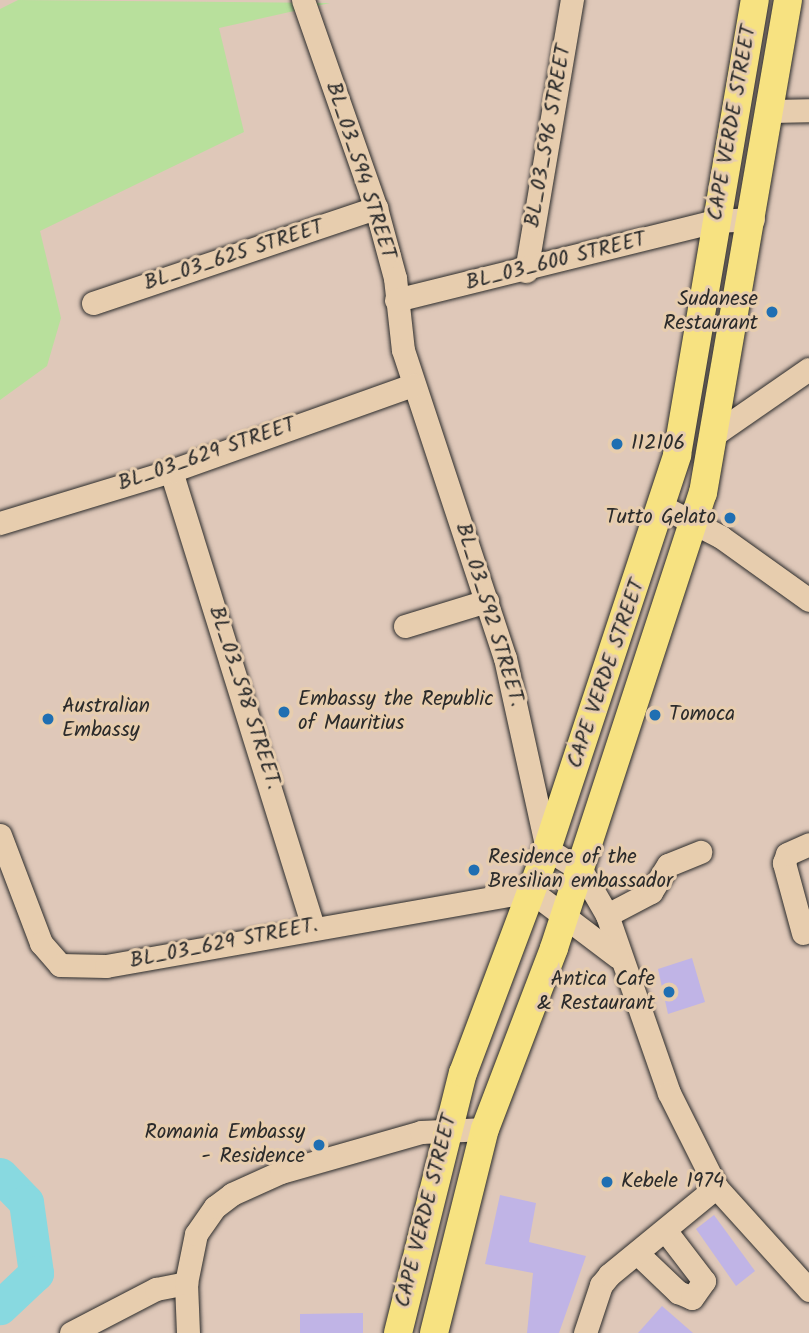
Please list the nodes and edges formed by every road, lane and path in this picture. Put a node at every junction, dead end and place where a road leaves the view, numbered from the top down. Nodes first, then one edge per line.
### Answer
1 (572, 0) edge
2 (755, 0) edge
3 (788, 0) edge
4 (303, 1) edge
5 (809, 110) edge
6 (770, 111) junction
7 (376, 208) junction
8 (752, 219) junction
9 (716, 220) junction
10 (526, 271) junction
11 (396, 300) junction
12 (93, 303) dead end
13 (809, 369) edge
14 (413, 385) junction
15 (715, 434) junction
16 (171, 471) junction
17 (663, 506) junction
18 (0, 523) edge
19 (695, 523) junction
20 (805, 590) edge
21 (487, 601) junction
22 (405, 626) dead end
23 (0, 835) edge
24 (809, 844) edge
25 (547, 849) junction
26 (701, 852) dead end
27 (581, 870) junction
28 (531, 891) junction
29 (566, 914) junction
30 (607, 915) junction
31 (313, 926) junction
32 (803, 933) dead end
33 (618, 957) junction
34 (446, 1128) junction
35 (485, 1129) junction
36 (716, 1187) junction
37 (665, 1230) junction
38 (637, 1253) junction
39 (186, 1283) junction
40 (809, 1290) edge
41 (71, 1333) edge
42 (188, 1333) edge
43 (398, 1333) edge
44 (435, 1333) edge
45 (585, 1333) edge

1 - 10 street, BL_03_596 STREET
2 - 9 main road, CAPE VERDE STREET
3 - 6 main road, CAPE VERDE STREET
4 - 7 street, BL_03_594 STREET
5 - 6 street
6 - 8 main road, CAPE VERDE STREET
7 - 11 street, BL_03_594 STREET
7 - 12 street, BL_03_625 STREET
8 - 9 street, BL_03_600 STREET
8 - 15 main road, CAPE VERDE STREET
9 - 10 street, BL_03_600 STREET
9 - 17 main road, CAPE VERDE STREET
10 - 11 street, BL_03_600 STREET
11 - 14 street, BL_03_594 STREET
13 - 15 street
14 - 16 street, BL_03_629 STREET
14 - 21 street, BL_03_592 STREET.
15 - 19 main road, CAPE VERDE STREET
16 - 18 street, BL_03_629 STREET
16 - 31 street, BL_03_598 STREET.
17 - 19 street
17 - 25 main road, CAPE VERDE STREET
19 - 20 street
19 - 27 main road, CAPE VERDE STREET
21 - 22 street
21 - 25 street, BL_03_592 STREET.
23 - 31 street, BL_03_629 STREET.
24 - 32 street
25 - 27 street
25 - 28 main road, CAPE VERDE STREET
26 - 30 street
27 - 29 main road, CAPE VERDE STREET
27 - 30 street
28 - 29 street
28 - 31 street, BL_03_629 STREET.
28 - 34 main road, CAPE VERDE STREET
29 - 33 street
29 - 35 main road, CAPE VERDE STREET
30 - 33 street
33 - 36 street
34 - 35 street
34 - 39 street
34 - 43 main road, CAPE VERDE STREET
35 - 44 main road, CAPE VERDE STREET
36 - 37 street
36 - 40 street
37 - 38 street
37 - 38 street
38 - 45 street
39 - 41 street
39 - 42 street

